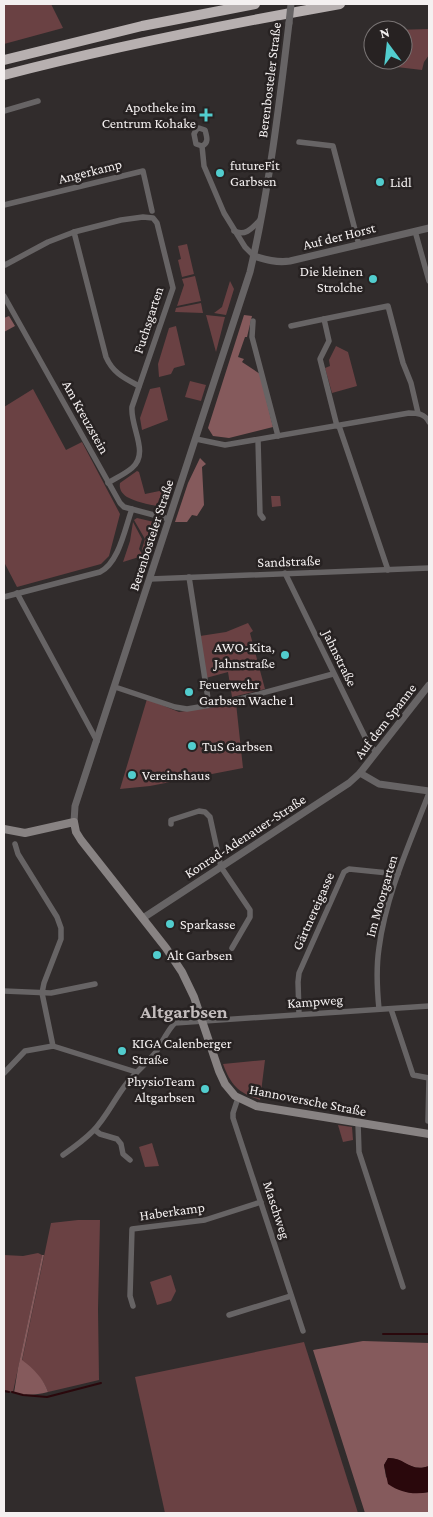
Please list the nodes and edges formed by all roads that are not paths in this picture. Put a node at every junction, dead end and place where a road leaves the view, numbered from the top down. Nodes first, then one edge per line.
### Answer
1 (255, 4) edge
2 (291, 4) edge
3 (340, 4) edge
4 (4, 60) edge
5 (4, 75) edge
6 (38, 102) dead end
7 (4, 111) edge
8 (299, 142) dead end
9 (202, 146) dead end
10 (4, 205) edge
11 (152, 211) dead end
12 (261, 219) junction
13 (429, 228) edge
14 (234, 231) junction
15 (415, 231) junction
16 (74, 232) junction
17 (359, 245) junction
18 (254, 256) junction
19 (4, 264) edge
20 (429, 281) edge
21 (4, 296) edge
22 (324, 319) junction
23 (253, 321) dead end
24 (291, 326) dead end
25 (139, 386) junction
26 (418, 413) junction
27 (429, 422) edge
28 (338, 426) junction
29 (278, 436) junction
30 (196, 439) junction
31 (258, 440) junction
32 (108, 483) junction
33 (132, 509) junction
34 (262, 518) dead end
35 (170, 519) junction
36 (429, 568) edge
37 (388, 570) junction
38 (285, 574) junction
39 (189, 577) junction
40 (150, 579) junction
41 (17, 593) junction
42 (4, 596) edge
43 (333, 674) junction
44 (429, 685) edge
45 (115, 687) junction
46 (209, 705) junction
47 (97, 741) junction
48 (376, 752) junction
49 (360, 773) junction
50 (429, 792) edge
51 (74, 822) junction
52 (171, 824) dead end
53 (4, 829) edge
54 (16, 844) dead end
55 (220, 867) junction
56 (398, 874) junction
57 (143, 918) junction
58 (232, 948) dead end
59 (95, 984) dead end
60 (4, 991) edge
61 (42, 993) junction
62 (429, 1006) edge
63 (391, 1009) junction
64 (378, 1010) junction
65 (299, 1014) junction
66 (202, 1021) junction
67 (53, 1046) junction
68 (136, 1072) junction
69 (4, 1073) edge
70 (429, 1078) edge
71 (238, 1098) junction
72 (428, 1121) edge
73 (358, 1123) junction
74 (95, 1130) junction
75 (429, 1134) edge
76 (63, 1155) dead end
77 (130, 1160) dead end
78 (261, 1202) junction
79 (403, 1287) dead end
80 (291, 1296) junction
81 (133, 1306) dead end
82 (229, 1315) dead end
83 (303, 1331) dead end

1 - 4 highway
2 - 12 street, Berenbosteler Straße, bridge
3 - 5 highway
6 - 7 street
8 - 17 street
9 - 14 street
10 - 11 street, Angerkamp
12 - 14 street
12 - 18 street, Berenbosteler Straße
13 - 15 street, Auf der Horst
14 - 18 street
15 - 17 street, Auf der Horst
15 - 20 street
16 - 19 street, Fuchsgarten
16 - 25 street
16 - 25 street, Fuchsgarten
17 - 18 street, Auf der Horst
18 - 30 street, Berenbosteler Straße
21 - 32 street, Am Kreuzstein
22 - 24 street
22 - 26 street
22 - 28 street
23 - 29 street
25 - 32 street, Fuchsgarten
26 - 27 street
26 - 28 street
28 - 29 street
28 - 37 street
29 - 31 street
30 - 31 street
30 - 35 street, Berenbosteler Straße
31 - 34 street
32 - 33 street, Am Kreuzstein
33 - 35 street, Am Kreuzstein
33 - 41 street
35 - 40 street, Berenbosteler Straße
36 - 37 street, Sandstraße
37 - 38 street, Sandstraße
38 - 39 street, Sandstraße
38 - 43 street, Jahnstraße
39 - 40 street, Sandstraße
39 - 46 street
40 - 45 street, Berenbosteler Straße
41 - 42 street
41 - 47 street
43 - 46 street
43 - 48 street, Jahnstraße
44 - 48 street, Auf dem Spanne
45 - 46 street
45 - 47 street, Berenbosteler Straße
47 - 51 street, Berenbosteler Straße
48 - 49 street, Auf dem Spanne
49 - 50 street
49 - 55 street, Konrad-Adenauer-Straße
50 - 56 street, Im Moorgarten
51 - 53 main road
51 - 57 main road, Hannoversche Straße
52 - 55 street
54 - 61 street
55 - 57 street, Konrad-Adenauer-Straße
55 - 58 street
56 - 64 street, Im Moorgarten
56 - 65 street, Gärtnereigasse
57 - 66 main road, Hannoversche Straße
59 - 61 street
60 - 61 street
61 - 67 street
62 - 63 street, Kampweg
63 - 64 street, Kampweg
63 - 70 street
64 - 65 street, Kampweg
65 - 66 street, Kampweg
66 - 68 street, Kampweg
66 - 71 main road, Hannoversche Straße
67 - 68 street
67 - 69 street
68 - 74 street, Kampweg
70 - 72 street
71 - 73 main road, Hannoversche Straße
71 - 78 street, Maschweg
73 - 75 main road, Hannoversche Straße
73 - 79 street
74 - 76 street, Kampweg
74 - 77 street
78 - 80 street, Maschweg
78 - 81 street, Haberkamp
80 - 82 street
80 - 83 street, Maschweg

